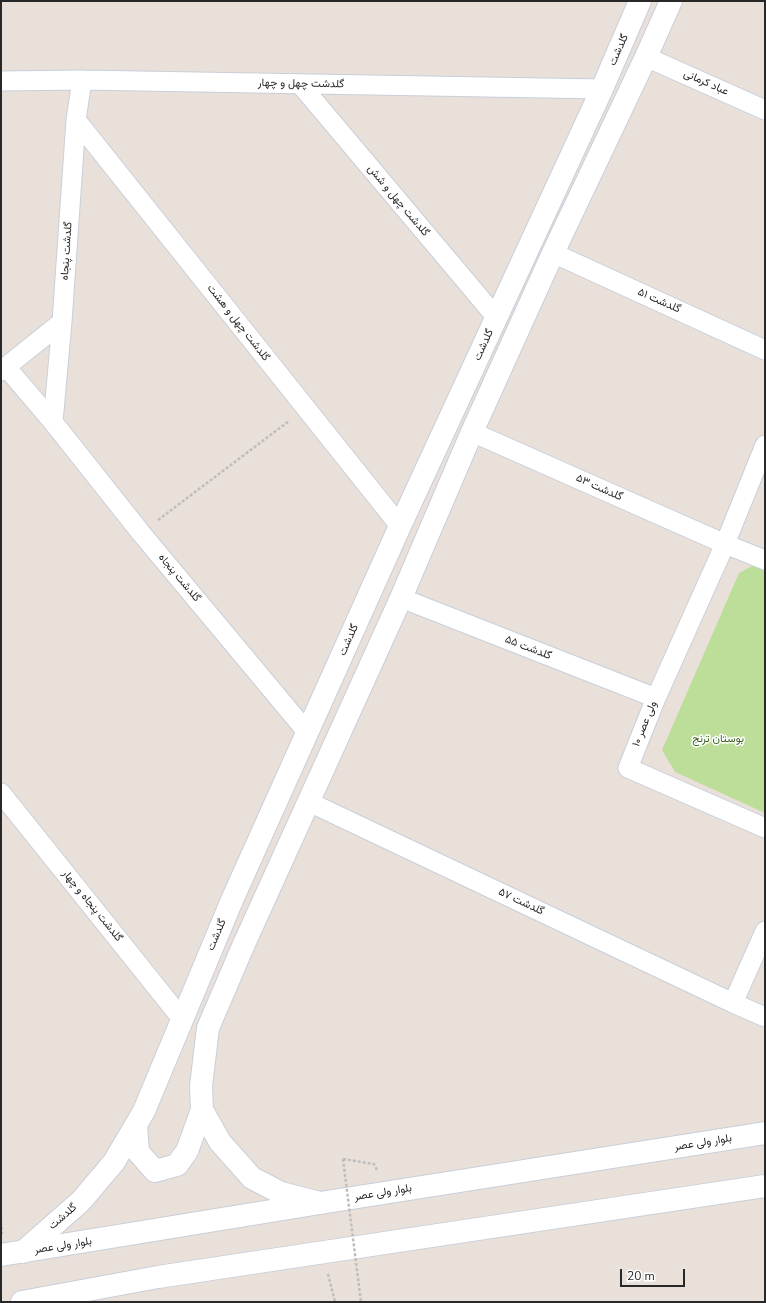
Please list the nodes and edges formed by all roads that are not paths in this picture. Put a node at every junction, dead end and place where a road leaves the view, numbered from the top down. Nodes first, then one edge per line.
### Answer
1 (640, 1) edge
2 (671, 1) edge
3 (646, 57) junction
4 (82, 80) junction
5 (1, 81) edge
6 (300, 84) junction
7 (602, 89) junction
8 (765, 110) edge
9 (76, 120) junction
10 (553, 253) junction
11 (496, 317) junction
12 (62, 322) junction
13 (765, 350) edge
14 (4, 369) edge
15 (53, 422) junction
16 (472, 432) junction
17 (765, 445) edge
18 (400, 526) junction
19 (725, 544) junction
20 (765, 560) edge
21 (401, 598) junction
22 (656, 698) junction
23 (307, 732) junction
24 (1, 793) edge
25 (309, 802) junction
26 (765, 828) edge
27 (765, 931) edge
28 (733, 1003) junction
29 (765, 1017) edge
30 (182, 1019) junction
31 (202, 1110) junction
32 (136, 1125) junction
33 (765, 1133) edge
34 (765, 1186) edge
35 (320, 1203) junction
36 (23, 1252) junction
37 (1, 1255) edge
38 (22, 1302) edge

1 - 7 street, گلدشت
2 - 3 street
3 - 8 street, عباد کرمانی
3 - 10 street
4 - 5 street, گلدشت چهل و چهار
4 - 6 street, گلدشت چهل و چهار
4 - 9 street, گلدشت پنجاه
6 - 7 street, گلدشت چهل و چهار
6 - 11 street, گلدشت چهل و شش
7 - 11 street, گلدشت
9 - 12 street, گلدشت پنجاه
9 - 18 street, گلدشت چهل و هشت
10 - 13 street, گلدشت ۵۱
10 - 16 street
11 - 18 street, گلدشت
12 - 14 street
12 - 15 street, گلدشت پنجاه
14 - 15 street, گلدشت پنجاه
15 - 23 street, گلدشت پنجاه
16 - 19 street, گلدشت ۵۳
16 - 21 street
17 - 19 street, ولی عصر ۱۰
18 - 23 street, گلدشت
19 - 20 street, گلدشت ۵۳
19 - 22 street, ولی عصر ۱۰
21 - 22 street, گلدشت ۵۵
21 - 25 street
22 - 26 street, ولی عصر ۱۰
23 - 30 street, گلدشت
24 - 30 street, گلدشت پنجاه و چهار
25 - 28 street, گلدشت ۵۷
25 - 31 street
27 - 28 street
28 - 29 street, گلدشت ۵۷
30 - 32 street, گلدشت
31 - 32 street
31 - 35 street
32 - 36 street, گلدشت
33 - 35 street, بلوار ولی عصر
34 - 38 street
35 - 36 street, بلوار ولی عصر
36 - 37 street, بلوار ولی عصر

